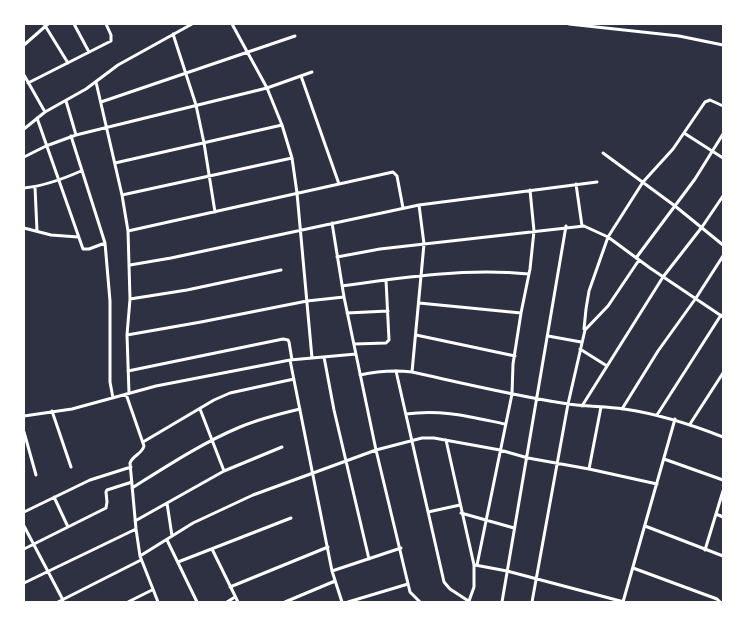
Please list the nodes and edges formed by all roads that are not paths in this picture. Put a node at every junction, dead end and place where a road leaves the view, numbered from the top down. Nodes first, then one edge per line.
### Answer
1 (46, 24) edge
2 (74, 24) edge
3 (106, 24) edge
4 (192, 24) edge
5 (232, 24) edge
6 (569, 24) edge
7 (596, 25) edge
8 (173, 34) junction
9 (295, 36) dead end
10 (24, 44) edge
11 (723, 45) edge
12 (88, 52) junction
13 (247, 52) junction
14 (68, 63) junction
15 (312, 72) dead end
16 (185, 73) junction
17 (24, 75) edge
18 (301, 76) junction
19 (28, 82) junction
20 (96, 82) junction
21 (267, 88) junction
22 (66, 101) junction
23 (101, 102) junction
24 (196, 105) junction
25 (723, 106) edge
26 (45, 112) junction
27 (37, 118) junction
28 (282, 125) junction
29 (107, 126) junction
30 (24, 129) edge
31 (684, 133) junction
32 (723, 134) edge
33 (76, 135) junction
34 (71, 136) junction
35 (204, 142) junction
36 (46, 146) junction
37 (713, 151) junction
38 (603, 153) dead end
39 (24, 157) edge
40 (292, 158) junction
41 (723, 158) edge
42 (115, 162) junction
43 (82, 171) junction
44 (209, 176) junction
45 (58, 181) junction
46 (597, 182) dead end
47 (643, 182) junction
48 (339, 184) junction
49 (576, 184) junction
50 (35, 187) junction
51 (24, 188) edge
52 (530, 190) junction
53 (297, 193) junction
54 (122, 195) junction
55 (723, 196) edge
56 (419, 205) junction
57 (675, 206) junction
58 (403, 208) junction
59 (215, 212) junction
60 (332, 223) junction
61 (566, 226) junction
62 (582, 226) junction
63 (24, 228) edge
64 (702, 228) junction
65 (300, 230) junction
66 (37, 231) junction
67 (128, 231) junction
68 (534, 231) junction
69 (78, 237) junction
70 (608, 237) junction
71 (105, 243) junction
72 (424, 244) junction
73 (723, 244) edge
74 (723, 256) edge
75 (337, 257) junction
76 (638, 259) junction
77 (130, 265) junction
78 (281, 270) dead end
79 (529, 274) junction
80 (421, 275) junction
81 (663, 277) junction
82 (386, 280) junction
83 (342, 286) junction
84 (344, 298) junction
85 (696, 298) junction
86 (130, 299) junction
87 (307, 301) junction
88 (419, 303) junction
89 (388, 311) junction
90 (347, 313) junction
91 (521, 313) junction
92 (722, 316) edge
93 (584, 330) junction
94 (127, 335) junction
95 (416, 335) junction
96 (548, 336) junction
97 (581, 342) junction
98 (354, 344) junction
99 (580, 349) junction
100 (356, 354) junction
101 (514, 356) junction
102 (324, 357) junction
103 (312, 358) junction
104 (291, 360) junction
105 (607, 366) junction
106 (396, 370) junction
107 (128, 371) junction
108 (412, 372) junction
109 (723, 373) edge
110 (360, 375) junction
111 (294, 379) junction
112 (128, 394) junction
113 (512, 394) junction
114 (113, 398) junction
115 (538, 400) junction
116 (568, 404) junction
117 (582, 406) junction
118 (601, 408) junction
119 (200, 409) junction
120 (300, 409) junction
121 (622, 409) junction
122 (52, 411) junction
123 (406, 414) junction
124 (657, 415) junction
125 (24, 416) edge
126 (675, 419) junction
127 (505, 424) junction
128 (690, 424) junction
129 (24, 432) edge
130 (723, 436) edge
131 (446, 440) junction
132 (212, 441) junction
133 (412, 441) junction
134 (143, 442) junction
135 (282, 447) dead end
136 (376, 450) junction
137 (500, 450) junction
138 (528, 458) junction
139 (664, 459) junction
140 (346, 462) junction
141 (558, 464) junction
142 (71, 467) dead end
143 (131, 467) junction
144 (589, 469) junction
145 (224, 471) junction
146 (314, 473) junction
147 (36, 475) dead end
148 (723, 480) edge
149 (132, 482) junction
150 (657, 484) junction
151 (132, 488) junction
152 (723, 491) edge
153 (54, 497) junction
154 (167, 503) junction
155 (460, 505) junction
156 (24, 512) edge
157 (428, 512) junction
158 (462, 513) junction
159 (716, 514) junction
160 (723, 517) edge
161 (291, 518) dead end
162 (135, 521) junction
163 (486, 521) junction
164 (24, 526) edge
165 (645, 526) junction
166 (68, 527) junction
167 (514, 528) junction
168 (136, 529) junction
169 (172, 536) junction
170 (167, 539) junction
171 (33, 544) junction
172 (328, 546) junction
173 (401, 548) junction
174 (24, 549) edge
175 (212, 549) junction
176 (705, 550) junction
177 (723, 556) edge
178 (141, 558) junction
179 (369, 559) junction
180 (178, 562) junction
181 (475, 565) junction
182 (633, 568) junction
183 (48, 571) junction
184 (332, 571) junction
185 (507, 571) junction
186 (537, 579) junction
187 (336, 581) junction
188 (24, 583) edge
189 (408, 584) junction
190 (230, 587) junction
191 (152, 590) junction
192 (235, 597) junction
193 (63, 600) junction
194 (58, 602) edge
195 (128, 602) edge
196 (158, 602) edge
197 (197, 602) edge
198 (227, 602) edge
199 (238, 602) edge
200 (284, 602) edge
201 (342, 602) edge
202 (348, 602) edge
203 (420, 602) edge
204 (469, 602) edge
205 (502, 602) edge
206 (532, 602) edge
207 (624, 602) edge
208 (720, 602) edge

1 - 10 street
1 - 14 street
2 - 12 street
3 - 12 street
4 - 8 street
5 - 13 street
6 - 7 street
7 - 11 street
8 - 16 street
8 - 20 street
9 - 13 street
12 - 14 street
13 - 16 street
13 - 21 street
14 - 19 street
15 - 18 street
16 - 23 street
16 - 24 street
17 - 19 street
18 - 21 street
18 - 48 street
19 - 26 street
20 - 22 street
20 - 23 street
21 - 24 street
21 - 28 street
22 - 26 street
22 - 33 street
23 - 29 street
24 - 29 street
24 - 35 street
25 - 31 street
26 - 27 street
27 - 30 street
27 - 36 street
28 - 35 street
28 - 40 street
29 - 33 street
29 - 42 street
31 - 37 street
31 - 47 street
32 - 37 street
33 - 34 street
34 - 36 street
34 - 43 street
35 - 42 street
35 - 44 street
36 - 39 street
36 - 45 street
37 - 41 street
37 - 57 street
38 - 47 street
40 - 44 street
40 - 53 street
42 - 54 street
43 - 45 street
43 - 71 street
44 - 54 street
44 - 59 street
45 - 50 street
45 - 69 street
46 - 49 street
47 - 57 street
47 - 70 street
48 - 53 street
48 - 58 street
49 - 52 street
49 - 62 street
50 - 51 street
50 - 66 street
52 - 56 street
52 - 68 street
53 - 59 street
53 - 65 street
54 - 67 street
55 - 64 street
56 - 58 street
56 - 72 street
57 - 64 street
57 - 76 street
58 - 60 street
59 - 67 street
60 - 65 street
60 - 75 street
61 - 62 street
61 - 68 street
61 - 96 street
62 - 70 street
63 - 66 street
64 - 73 street
64 - 81 street
65 - 77 street
65 - 87 street
66 - 69 street
67 - 77 street
68 - 72 street
68 - 79 street
69 - 71 street
70 - 76 street
70 - 93 street
71 - 114 street
72 - 75 street
72 - 80 street
74 - 85 street
75 - 83 street
76 - 81 street
76 - 93 street
77 - 86 street
78 - 86 street
79 - 80 street
79 - 91 street
80 - 82 street
80 - 88 street
81 - 85 street
81 - 105 street
82 - 83 street
82 - 89 street
83 - 84 street
84 - 87 street
84 - 90 street
85 - 92 street
85 - 121 street
86 - 94 street
87 - 94 street
87 - 103 street
88 - 91 street
88 - 95 street
89 - 90 street
89 - 98 street
90 - 98 street
91 - 101 street
92 - 124 street
93 - 97 street
94 - 107 street
95 - 101 street
95 - 108 street
96 - 97 street
96 - 115 street
97 - 99 street
98 - 100 street
99 - 105 street
99 - 116 street
100 - 102 street
100 - 110 street
101 - 113 street
102 - 103 street
102 - 140 street
103 - 104 street
104 - 107 street
104 - 111 street
104 - 112 street
105 - 117 street
106 - 108 street
106 - 110 street
106 - 123 street
107 - 112 street
108 - 113 street
109 - 128 street
110 - 136 street
111 - 119 street
111 - 120 street
112 - 114 street
112 - 134 street
113 - 115 street
113 - 127 street
114 - 122 street
115 - 116 street
115 - 138 street
116 - 117 street
116 - 141 street
117 - 118 street
118 - 121 street
118 - 144 street
119 - 132 street
119 - 134 street
120 - 132 street
120 - 146 street
121 - 124 street
122 - 125 street
122 - 142 street
123 - 127 street
123 - 133 street
124 - 126 street
126 - 128 street
126 - 139 street
127 - 137 street
128 - 130 street
129 - 147 street
131 - 133 street
131 - 137 street
131 - 155 street
132 - 145 street
132 - 151 street
133 - 136 street
133 - 157 street
134 - 143 street
135 - 145 street
136 - 140 street
136 - 173 street
137 - 138 street
137 - 163 street
138 - 141 street
138 - 167 street
139 - 148 street
139 - 150 street
140 - 146 street
140 - 179 street
141 - 144 street
141 - 186 street
143 - 149 street
143 - 153 street
144 - 150 street
145 - 154 street
146 - 169 street
146 - 172 street
149 - 151 street
149 - 166 street
150 - 165 street
151 - 162 street
152 - 159 street
153 - 156 street
153 - 166 street
154 - 162 street
154 - 169 street
155 - 157 street
155 - 158 street
157 - 204 street
158 - 163 street
158 - 181 street
159 - 160 street
159 - 176 street
161 - 175 street
162 - 168 street
163 - 167 street
163 - 181 street
164 - 171 street
165 - 176 street
165 - 182 street
166 - 171 street
167 - 185 street
168 - 178 street
168 - 183 street
169 - 170 street
170 - 178 street
170 - 180 street
171 - 174 street
171 - 183 street
172 - 184 street
172 - 190 street
173 - 179 street
173 - 189 street
175 - 180 street
175 - 190 street
176 - 177 street
178 - 191 street
178 - 193 street
179 - 184 street
180 - 197 street
181 - 185 street
181 - 204 street
182 - 207 street
182 - 208 street
183 - 188 street
183 - 193 street
184 - 187 street
185 - 186 street
185 - 205 street
186 - 206 street
186 - 207 street
187 - 200 street
187 - 201 street
189 - 202 street
189 - 203 street
190 - 192 street
191 - 195 street
191 - 196 street
192 - 198 street
192 - 199 street
193 - 194 street

